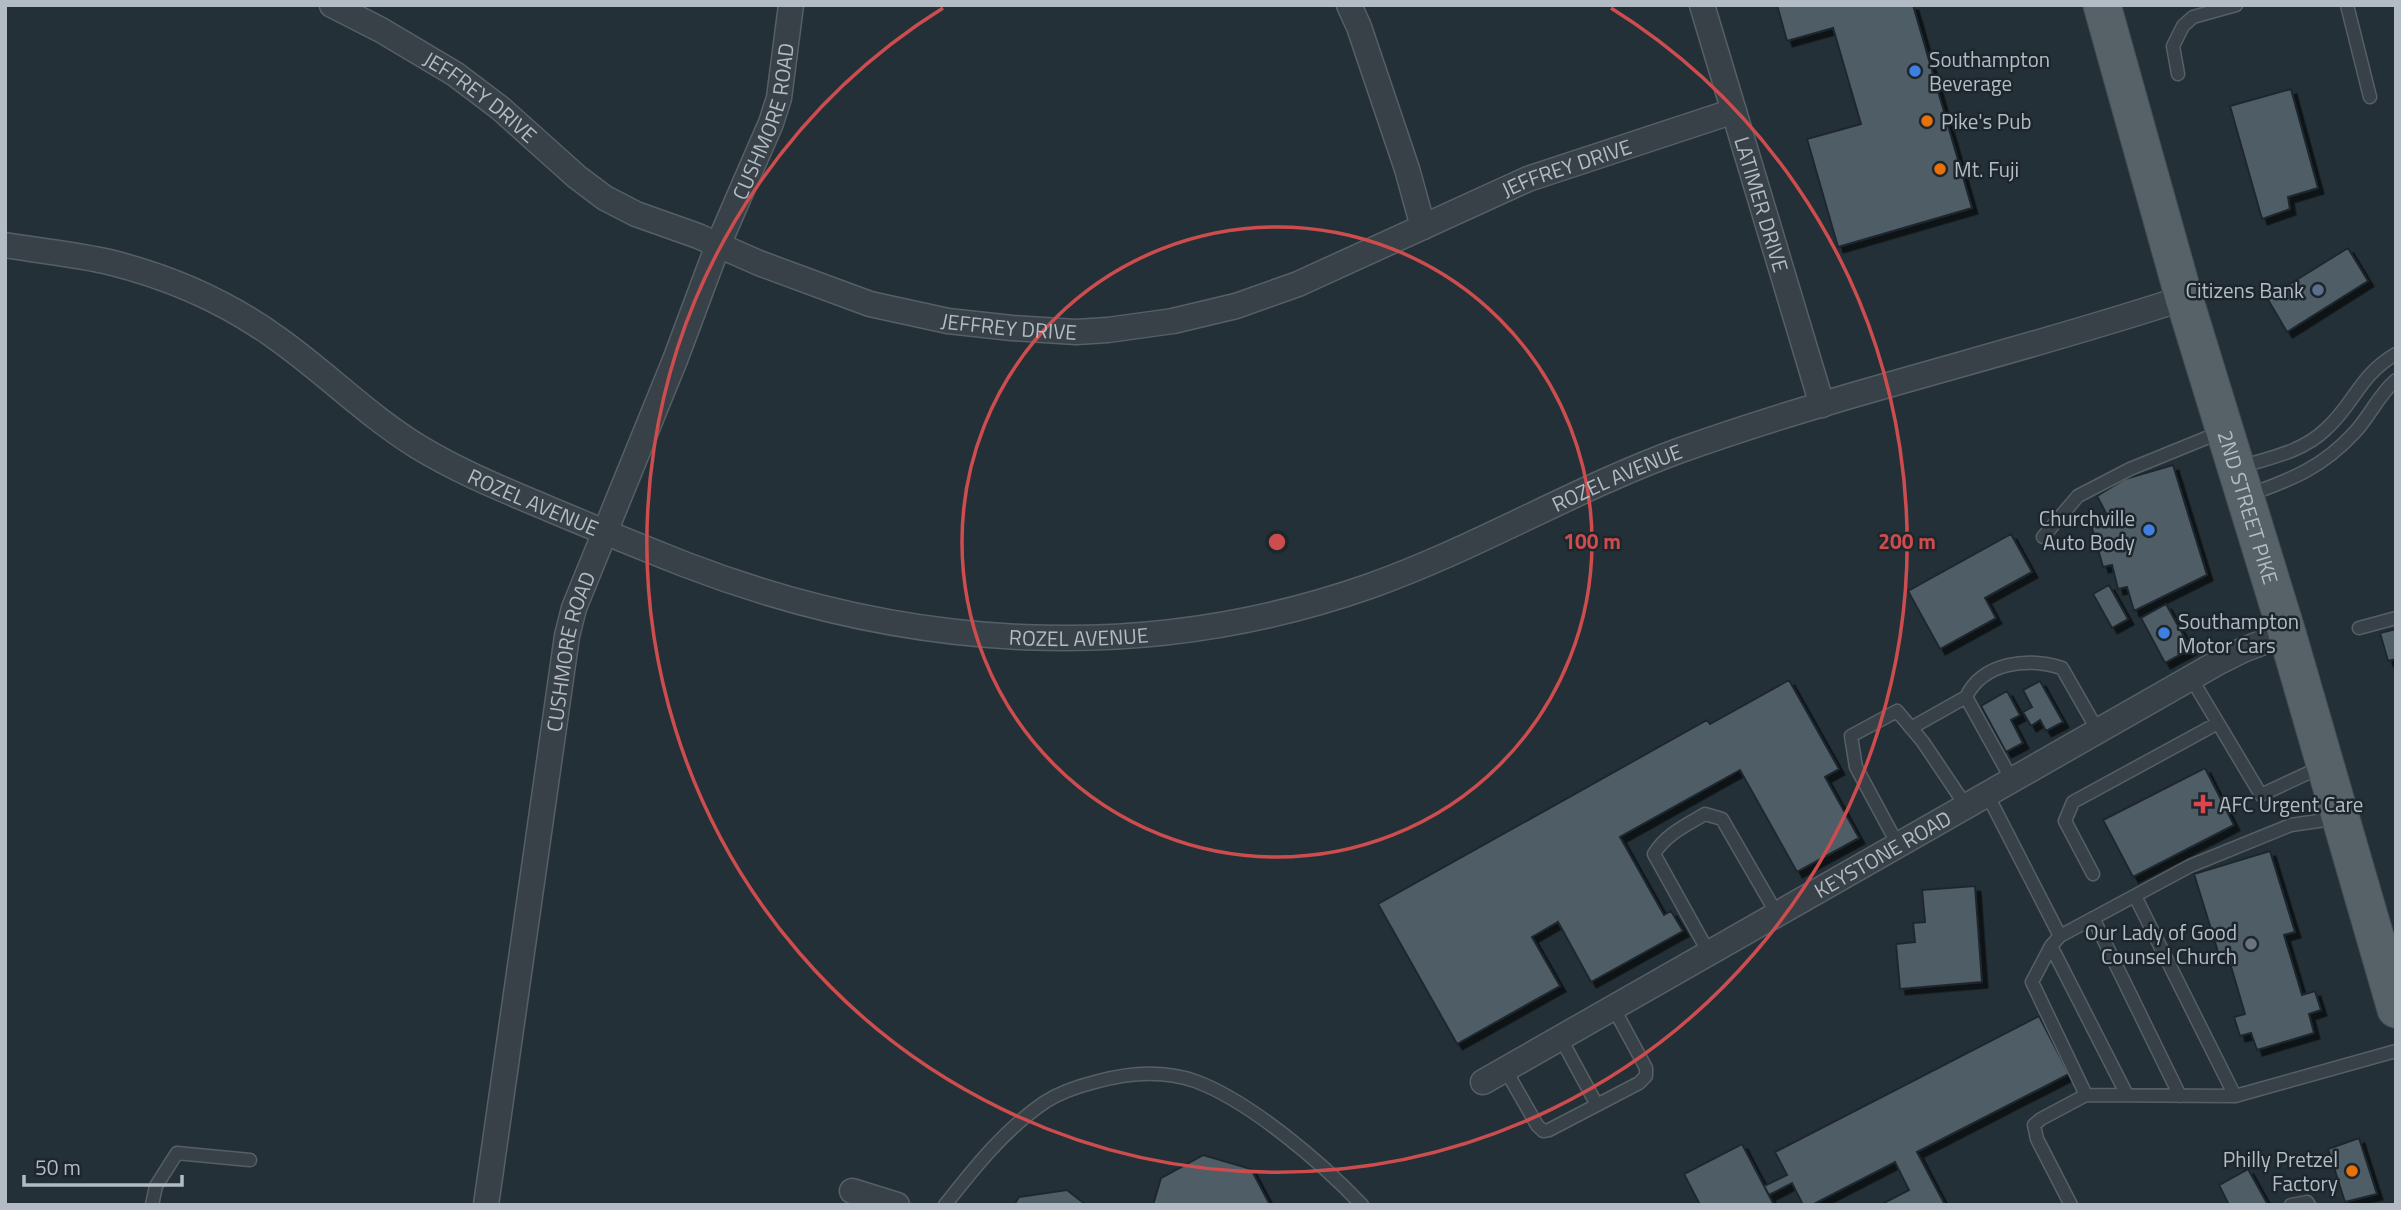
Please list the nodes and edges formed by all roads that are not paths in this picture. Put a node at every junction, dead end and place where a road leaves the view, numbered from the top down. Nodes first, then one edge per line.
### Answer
1 (331, 5) edge
2 (791, 5) edge
3 (1349, 5) edge
4 (1702, 5) edge
5 (2102, 5) edge
6 (2236, 5) edge
7 (2347, 5) edge
8 (2178, 74) dead end
9 (2370, 97) dead end
10 (1734, 111) junction
11 (1423, 227) junction
12 (5, 245) edge
13 (718, 245) junction
14 (2184, 298) junction
15 (2396, 354) edge
16 (2396, 380) edge
17 (1822, 405) junction
18 (2225, 430) junction
19 (2240, 482) junction
20 (605, 532) junction
21 (2043, 537) dead end
22 (2396, 618) edge
23 (2359, 628) dead end
24 (2287, 633) junction
25 (2191, 678) junction
26 (1966, 697) junction
27 (2218, 723) junction
28 (1911, 728) junction
29 (2098, 731) junction
30 (2324, 765) junction
31 (2011, 780) junction
32 (1987, 794) junction
33 (1966, 806) junction
34 (2339, 818) junction
35 (1898, 845) junction
36 (2093, 874) dead end
37 (2135, 896) junction
38 (1777, 914) junction
39 (2093, 918) junction
40 (2055, 941) junction
41 (1709, 953) junction
42 (1613, 1007) junction
43 (2396, 1009) edge
44 (1560, 1037) junction
45 (2396, 1051) edge
46 (1504, 1069) junction
47 (1483, 1082) dead end
48 (2086, 1095) junction
49 (2127, 1095) junction
50 (2180, 1096) junction
51 (2235, 1096) junction
52 (1597, 1105) junction
53 (250, 1160) dead end
54 (852, 1191) dead end
55 (152, 1205) edge
56 (486, 1205) edge
57 (897, 1205) edge
58 (945, 1205) edge
59 (1362, 1205) edge
60 (2071, 1205) edge
61 (2291, 1205) edge
62 (2309, 1205) edge

1 - 13 street, JEFFREY DRIVE
2 - 13 street, CUSHMORE ROAD
3 - 11 street
4 - 10 street, LATIMER DRIVE
5 - 14 main road, 2ND STREET PIKE
6 - 8 lane
7 - 9 lane
10 - 11 street, JEFFREY DRIVE
10 - 17 street, LATIMER DRIVE
11 - 13 street, JEFFREY DRIVE
12 - 20 street, ROZEL AVENUE
13 - 20 street, CUSHMORE ROAD
14 - 17 street, ROZEL AVENUE
14 - 18 main road, 2ND STREET PIKE
15 - 19 lane
16 - 19 lane
17 - 20 street, ROZEL AVENUE
18 - 19 main road, 2ND STREET PIKE
18 - 21 lane
19 - 24 main road, 2ND STREET PIKE
20 - 56 street, CUSHMORE ROAD
22 - 23 lane
24 - 25 street, KEYSTONE ROAD
24 - 30 main road, 2ND STREET PIKE
25 - 27 lane
25 - 29 street, KEYSTONE ROAD
26 - 28 lane
26 - 29 lane
26 - 31 lane
27 - 30 lane
27 - 36 lane
28 - 33 lane
28 - 35 lane
29 - 31 street, KEYSTONE ROAD
30 - 34 main road, 2ND STREET PIKE
31 - 32 street, KEYSTONE ROAD
32 - 33 street, KEYSTONE ROAD
32 - 40 lane
33 - 35 street, KEYSTONE ROAD
34 - 37 lane
34 - 43 main road, 2ND STREET PIKE
35 - 38 street, KEYSTONE ROAD
37 - 39 lane
37 - 51 lane
38 - 41 street, KEYSTONE ROAD
38 - 41 lane
39 - 40 lane
39 - 50 lane
40 - 48 lane
40 - 49 lane
41 - 42 street, KEYSTONE ROAD
42 - 44 street, KEYSTONE ROAD
42 - 52 lane
44 - 46 street, KEYSTONE ROAD
44 - 52 lane
45 - 51 lane
46 - 47 street, KEYSTONE ROAD
46 - 52 lane
48 - 49 lane
48 - 60 lane
49 - 50 lane
50 - 51 lane
53 - 55 lane
54 - 57 street
58 - 59 lane
61 - 62 lane

